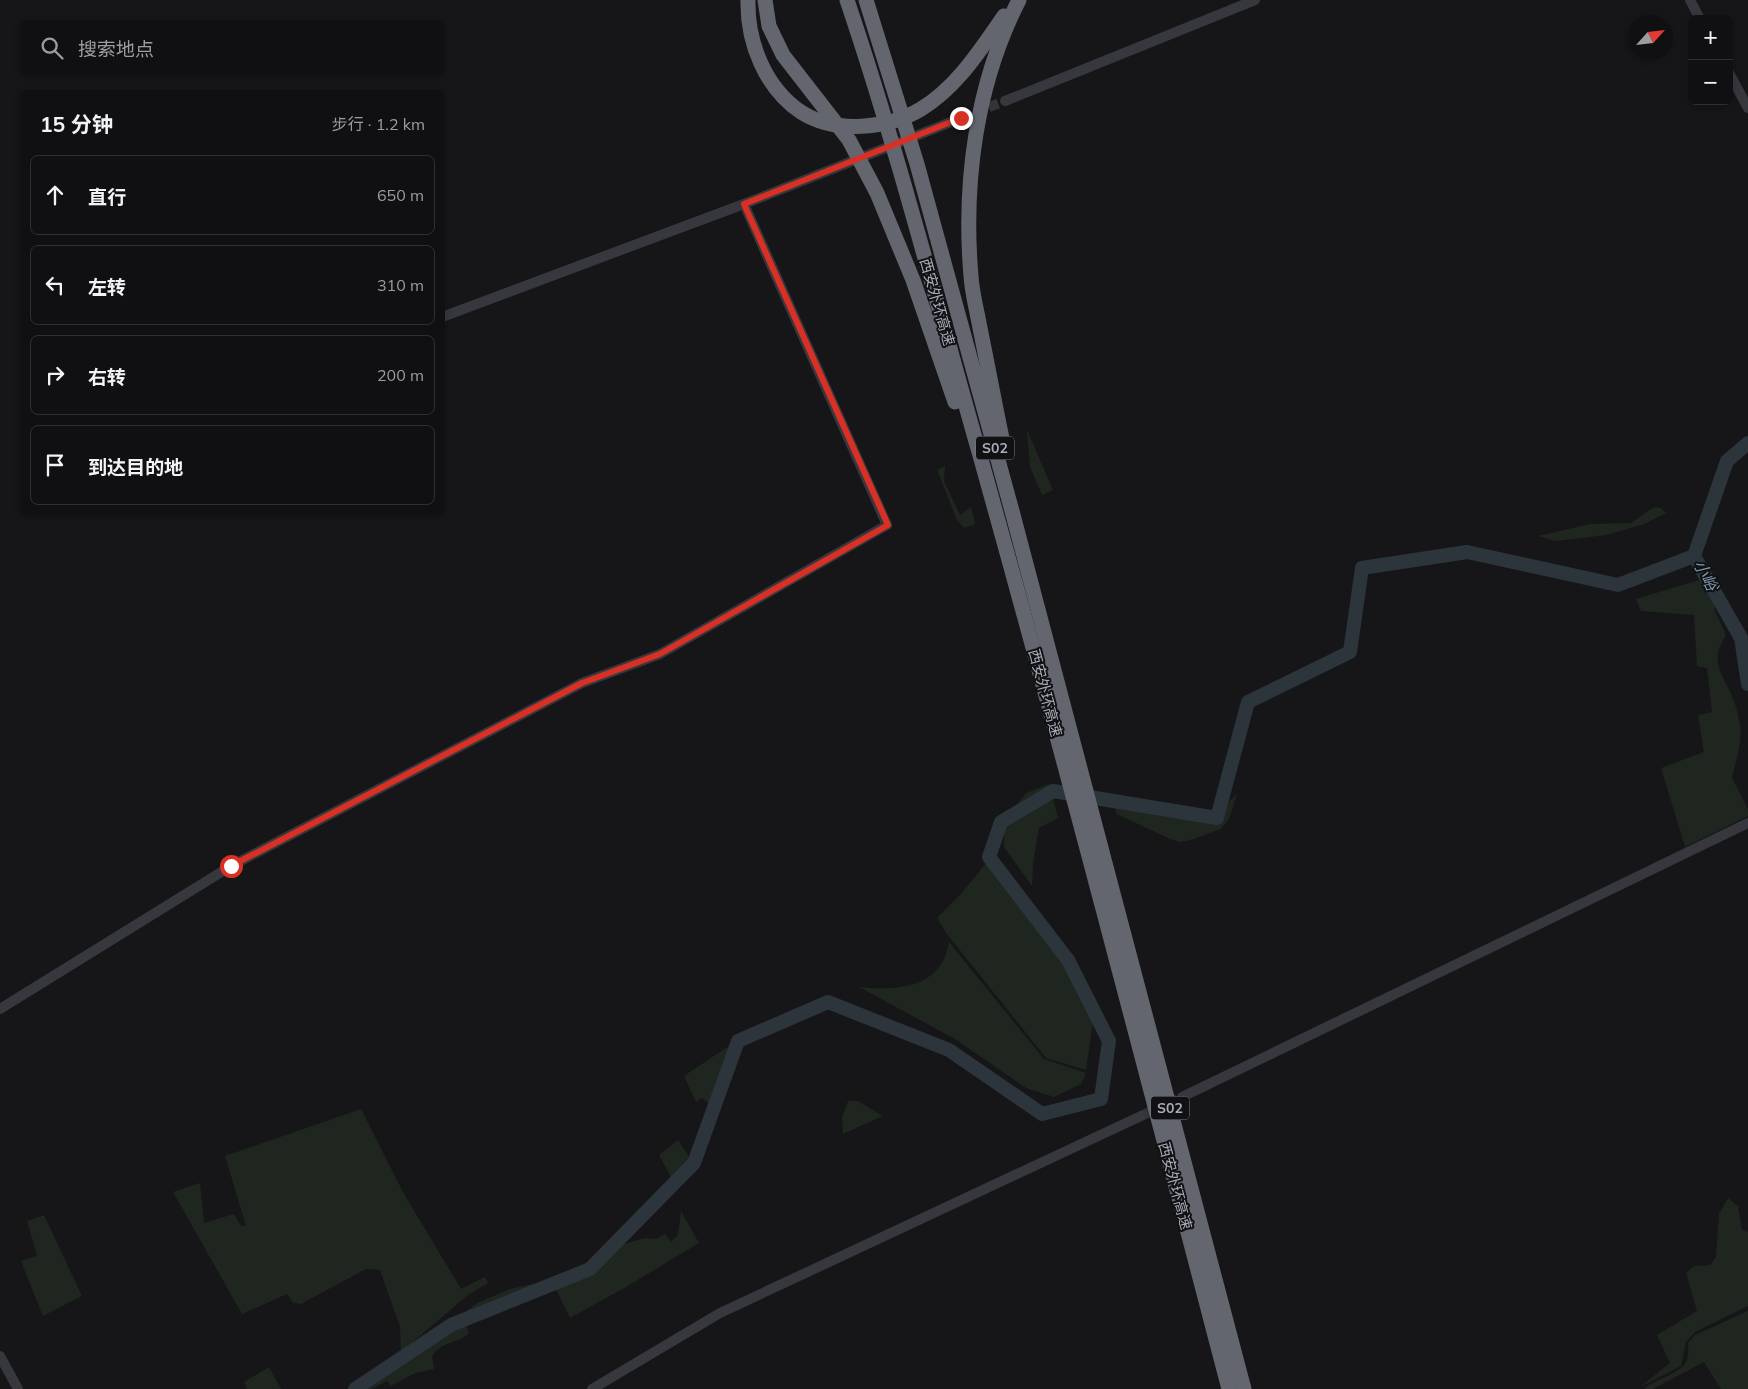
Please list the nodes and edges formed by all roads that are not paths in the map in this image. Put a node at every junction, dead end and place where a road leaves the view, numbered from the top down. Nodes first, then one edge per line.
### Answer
1 (748, 0) edge
2 (765, 0) edge
3 (847, 0) edge
4 (866, 0) edge
5 (1015, 0) edge
6 (1019, 0) edge
7 (1255, 0) edge
8 (1690, 0) edge
9 (1698, 15) edge
10 (1733, 80) edge
11 (1005, 101) tunnel mouth
12 (1748, 108) edge
13 (961, 118) tunnel mouth
14 (744, 204) junction
15 (445, 316) edge
16 (1020, 603) junction
17 (1037, 604) junction
18 (1063, 733) junction
19 (1745, 824) edge
20 (1089, 829) junction
21 (0, 1010) edge
22 (1182, 1097) tunnel mouth
23 (1141, 1116) tunnel mouth
24 (0, 1356) edge
25 (18, 1389) edge
26 (592, 1389) edge
27 (1228, 1389) edge
28 (1244, 1389) edge

1 - 5 highway
2 - 16 highway
3 - 16 highway, 西安外环高速 / S02
4 - 17 highway, 西安外环高速 / S02
6 - 17 highway
7 - 11 street
8 - 9 street
10 - 12 street
13 - 14 street
14 - 15 street
14 - 21 street
16 - 18 highway, 西安外环高速 / S02
17 - 18 highway, 西安外环高速 / S02
18 - 20 highway, 西安外环高速 / S02
19 - 22 street
20 - 27 highway, 西安外环高速 / S02
20 - 28 highway, 西安外环高速 / S02
23 - 26 street
24 - 25 street

